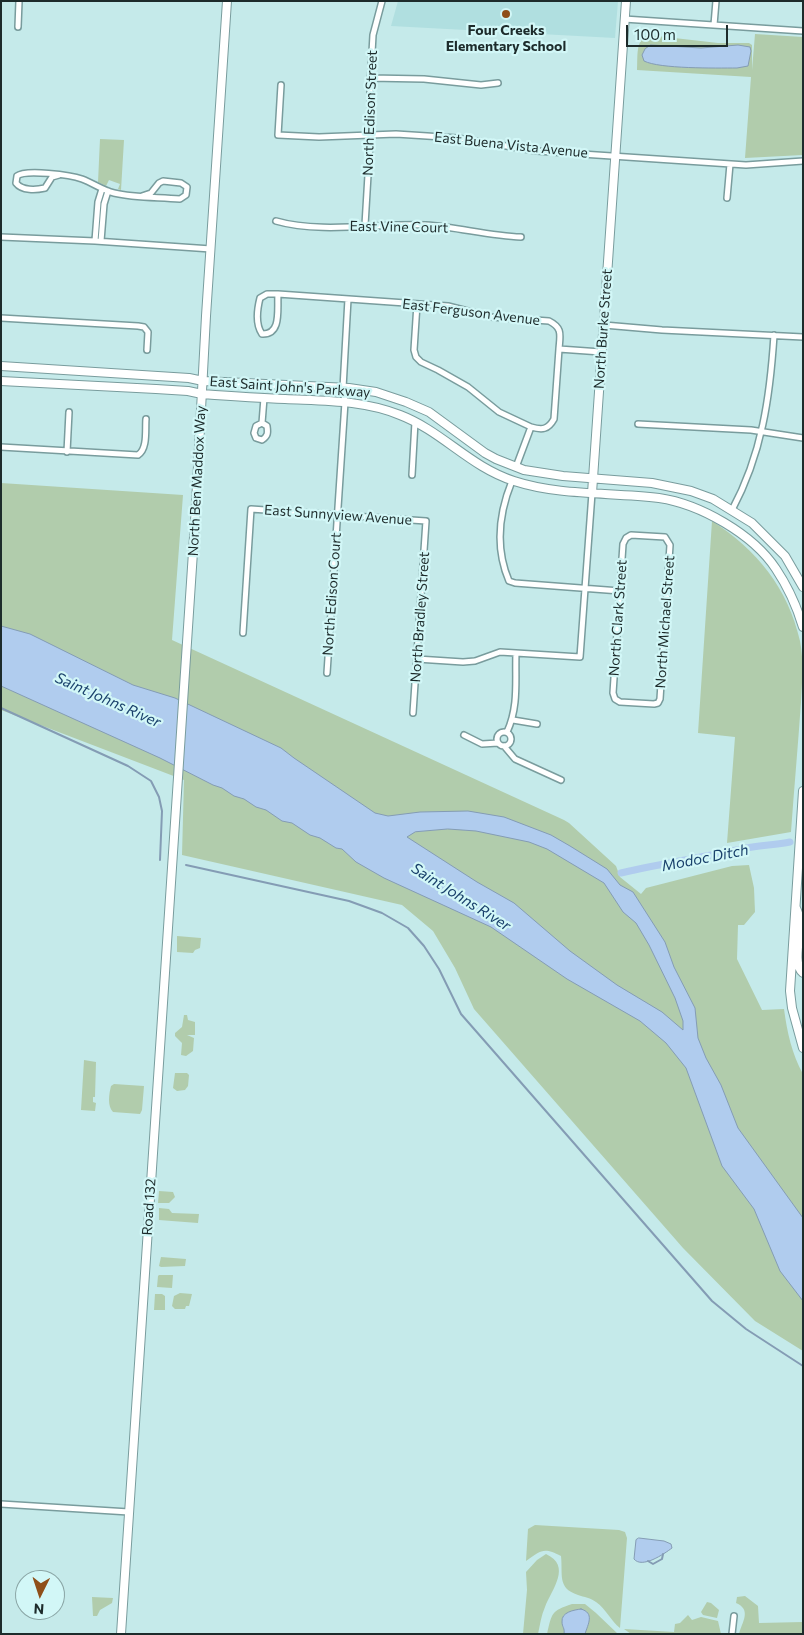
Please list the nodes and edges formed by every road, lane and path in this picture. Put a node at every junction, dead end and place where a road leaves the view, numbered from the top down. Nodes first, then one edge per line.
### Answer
1 (19, 1) edge
2 (227, 1) edge
3 (382, 1) edge
4 (626, 1) edge
5 (716, 1) edge
6 (624, 19) junction
7 (714, 25) junction
8 (18, 27) dead end
9 (803, 32) edge
10 (370, 78) junction
11 (498, 83) dead end
12 (281, 85) dead end
13 (371, 135) junction
14 (616, 156) junction
15 (803, 161) edge
16 (730, 164) junction
17 (59, 175) junction
18 (105, 190) junction
19 (142, 196) junction
20 (727, 198) dead end
21 (276, 220) dead end
22 (365, 225) junction
23 (1, 236) edge
24 (521, 237) dead end
25 (98, 241) junction
26 (211, 249) junction
27 (278, 294) junction
28 (348, 299) junction
29 (417, 304) junction
30 (1, 318) edge
31 (604, 325) junction
32 (774, 335) junction
33 (803, 336) edge
34 (559, 349) junction
35 (148, 350) dead end
36 (601, 352) junction
37 (1, 366) edge
38 (1, 381) edge
39 (202, 381) junction
40 (343, 388) junction
41 (202, 394) junction
42 (264, 398) junction
43 (345, 402) junction
44 (69, 412) dead end
45 (146, 419) dead end
46 (415, 422) junction
47 (262, 423) dead end
48 (638, 424) dead end
49 (531, 427) junction
50 (762, 431) junction
51 (803, 438) edge
52 (1, 447) edge
53 (67, 452) junction
54 (516, 467) junction
55 (412, 475) dead end
56 (593, 478) junction
57 (512, 481) junction
58 (592, 493) junction
59 (732, 510) junction
60 (337, 515) junction
61 (426, 520) joint
62 (626, 538) joint
63 (803, 587) edge
64 (585, 589) junction
65 (620, 591) junction
66 (803, 627) edge
67 (244, 633) dead end
68 (516, 652) junction
69 (417, 659) junction
70 (327, 673) dead end
71 (615, 699) joint
72 (413, 712) dead end
73 (512, 720) junction
74 (536, 724) dead end
75 (507, 732) junction
76 (464, 735) dead end
77 (498, 743) junction
78 (504, 746) junction
79 (561, 780) dead end
80 (178, 781) joint
81 (803, 791) edge
82 (795, 906) junction
83 (803, 973) edge
84 (803, 1048) edge
85 (1, 1504) edge
86 (129, 1512) junction
87 (734, 1616) dead end
88 (121, 1634) edge
89 (732, 1634) edge

1 - 8 street
2 - 26 main road, North Ben Maddox Way
3 - 10 street, North Edison Street
4 - 6 main road, North Burke Street
5 - 7 street
6 - 7 street
6 - 14 main road, North Burke Street
7 - 9 street
10 - 11 street
10 - 13 street, North Edison Street
12 - 13 street, East Buena Vista Avenue
13 - 14 street, East Buena Vista Avenue
13 - 22 street, North Edison Street
14 - 16 street, East Buena Vista Avenue
14 - 31 main road, North Burke Street
15 - 16 street, East Buena Vista Avenue
16 - 20 street
17 - 17 street
17 - 18 street
18 - 19 street
18 - 25 street
19 - 19 street
21 - 22 street, East Vine Court
22 - 24 street, East Vine Court
23 - 25 street
25 - 26 street
26 - 39 main road, North Ben Maddox Way
27 - 27 street
27 - 28 street, East Ferguson Avenue
28 - 29 street, East Ferguson Avenue
28 - 40 street
29 - 34 street, East Ferguson Avenue
29 - 49 street
30 - 35 street
31 - 32 street
31 - 36 main road, North Burke Street
32 - 33 street
32 - 50 street
34 - 36 street
34 - 49 street
36 - 56 main road, North Burke Street
37 - 39 main road, East Saint John's Parkway
38 - 41 main road, East Saint John's Parkway
39 - 40 main road, East Saint John's Parkway
39 - 41 main road, North Ben Maddox Way
40 - 43 street
40 - 54 main road, East Saint John's Parkway
41 - 42 main road, East Saint John's Parkway
41 - 80 main road, North Ben Maddox Way
42 - 43 main road, East Saint John's Parkway
42 - 47 street, East Saint John's Parkway
43 - 46 main road, East Saint John's Parkway
43 - 60 street
44 - 53 street
45 - 53 street
46 - 55 street
46 - 57 main road, East Saint John's Parkway
48 - 50 street
49 - 54 street
50 - 51 street
50 - 59 street
52 - 53 street
54 - 56 main road, East Saint John's Parkway
56 - 58 main road, North Burke Street
56 - 59 main road, East Saint John's Parkway
57 - 58 main road, East Saint John's Parkway
57 - 64 street
58 - 64 street, North Burke Street
58 - 66 main road, East Saint John's Parkway
59 - 63 main road, East Saint John's Parkway
60 - 61 street, East Sunnyview Avenue
60 - 67 street, East Sunnyview Avenue
60 - 70 street, North Edison Court
61 - 69 street, North Bradley Street
62 - 65 street, North Clark Street
62 - 71 street, North Michael Street
64 - 65 street
64 - 68 street, North Burke Street
65 - 71 street, North Clark Street
68 - 69 street
68 - 73 street
69 - 72 street, North Bradley Street
73 - 74 street
73 - 75 street
75 - 77 street
75 - 78 street
76 - 77 street
77 - 78 street
78 - 79 street
80 - 86 main road, Road 132
81 - 82 main road
82 - 83 main road
82 - 84 main road
85 - 86 street
86 - 88 main road, Road 132
87 - 89 street

